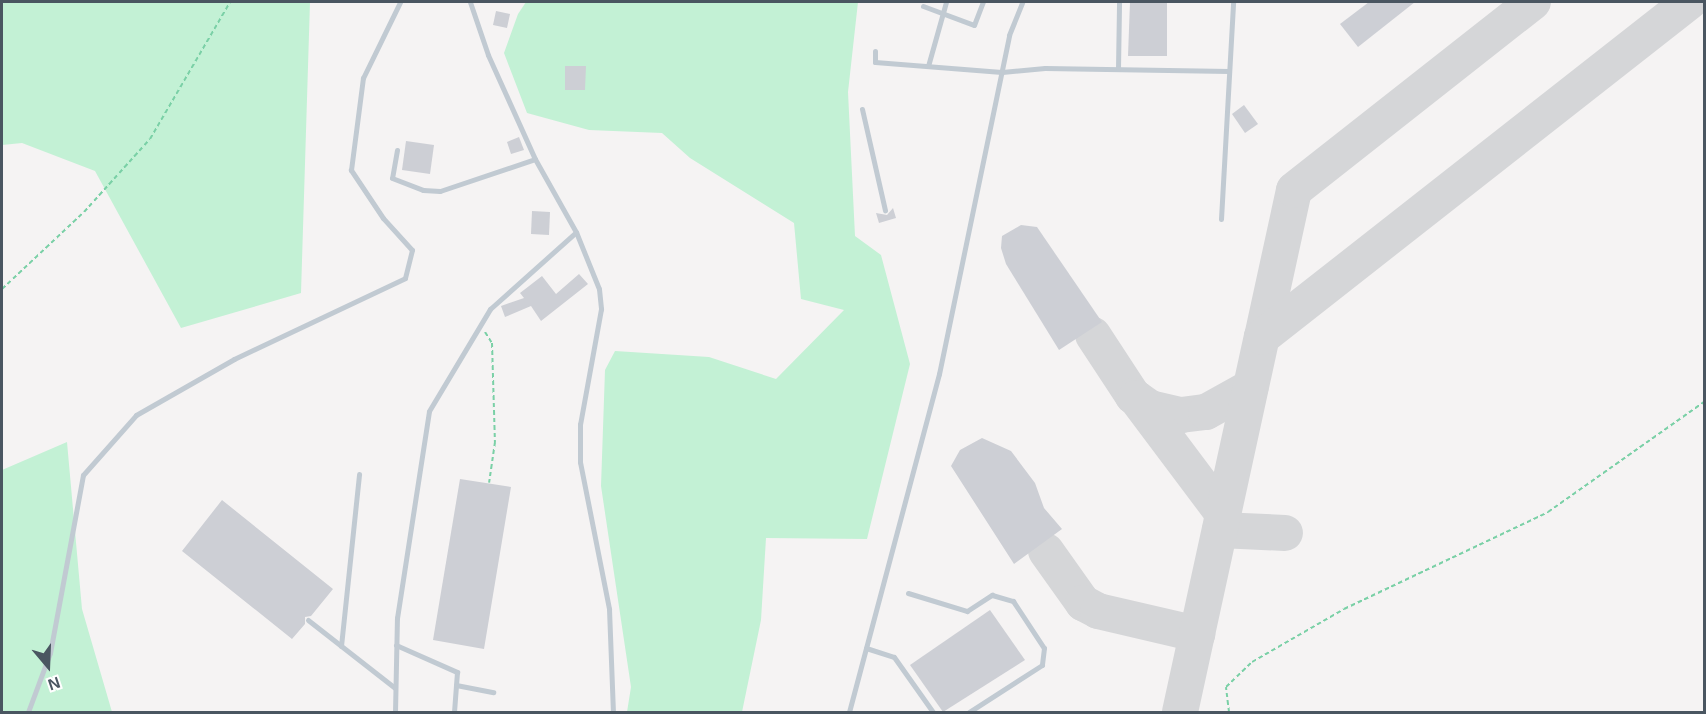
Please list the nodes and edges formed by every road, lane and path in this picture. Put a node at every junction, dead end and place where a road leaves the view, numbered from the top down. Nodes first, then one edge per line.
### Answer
1 (230, 2) edge
2 (400, 2) edge
3 (470, 2) edge
4 (946, 2) edge
5 (983, 2) edge
6 (1022, 2) edge
7 (1119, 2) edge
8 (1233, 2) edge
9 (923, 6) dead end
10 (940, 13) junction
11 (875, 51) dead end
12 (928, 66) junction
13 (1118, 69) junction
14 (1229, 70) junction
15 (1002, 72) junction
16 (862, 109) dead end
17 (396, 150) dead end
18 (535, 159) junction
19 (885, 210) dead end
20 (1221, 219) dead end
21 (576, 232) junction
22 (2, 289) edge
23 (480, 325) junction
24 (1704, 402) edge
25 (359, 474) dead end
26 (489, 483) dead end
27 (908, 593) dead end
28 (308, 620) dead end
29 (396, 645) junction
30 (341, 646) junction
31 (866, 648) junction
32 (456, 685) junction
33 (395, 688) junction
34 (493, 692) dead end
35 (28, 712) edge
36 (395, 712) edge
37 (454, 712) edge
38 (613, 712) edge
39 (849, 712) edge
40 (933, 712) edge
41 (969, 712) edge
42 (1228, 712) edge

1 - 22 path
2 - 35 lane
3 - 18 lane
4 - 10 lane
5 - 10 lane
6 - 15 lane
7 - 13 lane
8 - 14 lane
9 - 10 lane
10 - 12 lane
11 - 12 lane
12 - 15 lane
13 - 14 lane
13 - 15 lane
14 - 20 lane
15 - 31 lane
16 - 19 lane
17 - 18 lane
18 - 21 lane
21 - 23 lane
21 - 38 lane
23 - 26 path
23 - 29 lane
24 - 42 path
25 - 30 lane
27 - 41 lane
28 - 30 lane
29 - 32 lane
29 - 33 lane
30 - 33 lane
31 - 39 lane
31 - 40 lane
32 - 34 lane
32 - 37 lane
33 - 36 lane

